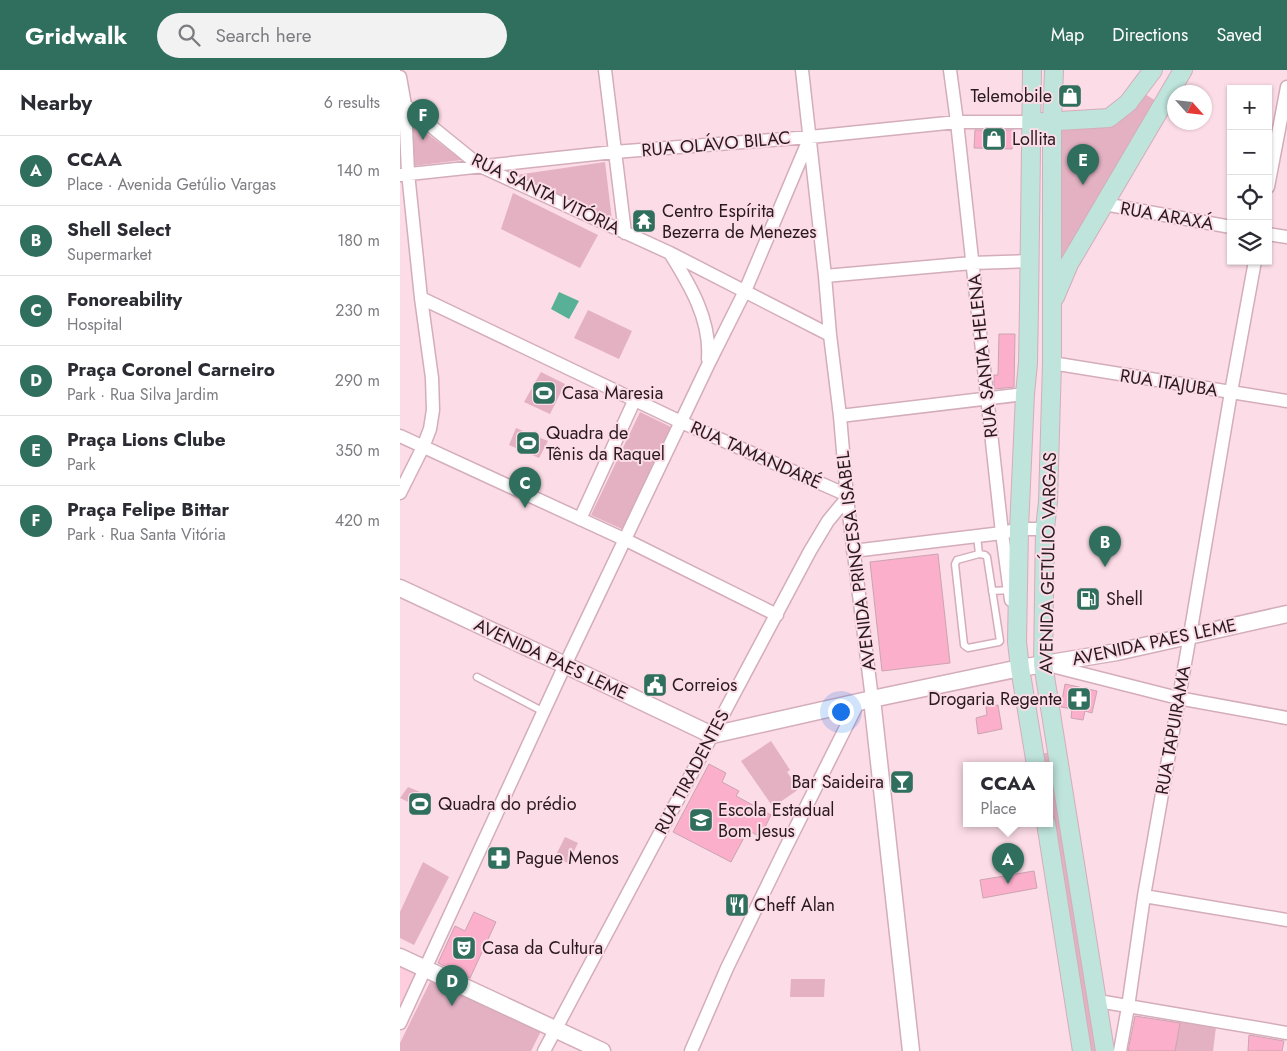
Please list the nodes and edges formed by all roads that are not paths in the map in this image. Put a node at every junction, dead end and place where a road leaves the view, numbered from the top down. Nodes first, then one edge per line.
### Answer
1 (605, 70) edge
2 (802, 70) edge
3 (950, 70) edge
4 (1032, 70) edge
5 (1054, 70) edge
6 (1153, 70) edge
7 (1183, 70) edge
8 (400, 77) edge
9 (1287, 87) edge
10 (405, 105) junction
11 (957, 122) junction
12 (1032, 122) junction
13 (1052, 122) junction
14 (810, 137) junction
15 (614, 152) junction
16 (480, 166) junction
17 (404, 174) edge
18 (1270, 175) edge
19 (1104, 204) junction
20 (1227, 226) edge
21 (625, 233) junction
22 (1272, 235) edge
23 (1287, 237) edge
24 (670, 253) junction
25 (1031, 261) junction
26 (972, 263) junction
27 (1254, 265) edge
28 (825, 276) junction
29 (745, 292) junction
30 (421, 298) junction
31 (1052, 304) junction
32 (1030, 306) junction
33 (1051, 328) junction
34 (830, 334) junction
35 (1052, 363) junction
36 (708, 365) junction
37 (1231, 392) junction
38 (1025, 394) junction
39 (635, 399) junction
40 (988, 399) junction
41 (1287, 401) edge
42 (840, 416) junction
43 (681, 422) junction
44 (400, 436) edge
45 (423, 447) junction
46 (400, 493) edge
47 (847, 496) junction
48 (580, 519) junction
49 (1045, 529) junction
50 (1011, 531) junction
51 (977, 536) junction
52 (626, 540) junction
53 (853, 551) junction
54 (979, 554) junction
55 (400, 588) edge
56 (1010, 590) junction
57 (992, 591) junction
58 (1287, 614) edge
59 (777, 615) junction
60 (1190, 635) junction
61 (1017, 642) junction
62 (1043, 664) junction
63 (565, 665) junction
64 (1020, 668) junction
65 (477, 677) dead end
66 (1178, 698) junction
67 (865, 701) junction
68 (544, 712) junction
69 (1287, 718) edge
70 (712, 735) junction
71 (1036, 762) edge
72 (1047, 827) edge
73 (1073, 851) junction
74 (1051, 852) junction
75 (1144, 896) junction
76 (1287, 920) edge
77 (1086, 925) junction
78 (1062, 928) junction
79 (400, 957) edge
80 (426, 970) junction
81 (1098, 1001) junction
82 (1128, 1007) junction
83 (400, 1023) edge
84 (556, 1029) junction
85 (1287, 1033) edge
86 (544, 1051) edge
87 (602, 1051) edge
88 (691, 1051) edge
89 (911, 1051) edge
90 (1082, 1051) edge
91 (1106, 1051) edge
92 (1120, 1051) edge

1 - 15 street
2 - 14 street, AVENIDA PRINCESA ISABEL
3 - 11 street, RUA SANTA HELENA
4 - 12 main road, AVENIDA GETÚLIO VARGAS
5 - 13 main road, AVENIDA GETÚLIO VARGAS
6 - 13 main road
7 - 19 main road
8 - 10 street
9 - 18 street
10 - 16 street, RUA SANTA VITÓRIA
10 - 17 street
11 - 12 street, RUA OLÁVO BILAC
11 - 14 street, RUA OLÁVO BILAC
11 - 26 street, RUA SANTA HELENA
12 - 13 main road
12 - 25 main road, AVENIDA GETÚLIO VARGAS
13 - 31 main road, AVENIDA GETÚLIO VARGAS
14 - 15 street, RUA OLÁVO BILAC
14 - 28 street, AVENIDA PRINCESA ISABEL
14 - 29 street
15 - 16 street, RUA OLÁVO BILAC
15 - 21 street
16 - 17 street, RUA OLÁVO BILAC
16 - 21 street, RUA SANTA VITÓRIA
17 - 30 street
19 - 20 street, RUA ARAXÁ
19 - 31 main road
21 - 24 street, RUA SANTA VITÓRIA
22 - 23 street
24 - 29 street, RUA SANTA VITÓRIA
24 - 36 street
25 - 26 street
25 - 32 main road, AVENIDA GETÚLIO VARGAS
26 - 28 street
26 - 40 street, RUA SANTA HELENA
27 - 37 street, RUA TAPUIRAMA
28 - 34 street, AVENIDA PRINCESA ISABEL
29 - 34 street, RUA SANTA VITÓRIA
29 - 36 street
30 - 39 street, RUA TAMANDARÉ
30 - 45 street
31 - 33 main road, AVENIDA GETÚLIO VARGAS
32 - 33 main road
32 - 38 main road, AVENIDA GETÚLIO VARGAS
33 - 35 main road, AVENIDA GETÚLIO VARGAS
34 - 42 street, AVENIDA PRINCESA ISABEL
35 - 37 street, RUA ITAJUBA
35 - 49 main road, AVENIDA GETÚLIO VARGAS
36 - 43 street
37 - 41 street, RUA ITAJUBA
37 - 60 street, RUA TAPUIRAMA
38 - 40 street
38 - 50 main road, AVENIDA GETÚLIO VARGAS
39 - 43 street, RUA TAMANDARÉ
39 - 48 street
40 - 42 street
40 - 50 street, RUA SANTA HELENA
42 - 47 street, AVENIDA PRINCESA ISABEL
43 - 47 street, RUA TAMANDARÉ
43 - 52 street
44 - 45 street
45 - 46 street
45 - 48 street
47 - 53 street, AVENIDA PRINCESA ISABEL
47 - 59 street, RUA TIRADENTES
48 - 52 street
49 - 50 street
49 - 62 main road, AVENIDA GETÚLIO VARGAS
50 - 51 street
50 - 56 street, RUA SANTA HELENA
50 - 61 main road, AVENIDA GETÚLIO VARGAS
51 - 53 street
51 - 54 lane
52 - 59 street
52 - 63 street
53 - 67 street, AVENIDA PRINCESA ISABEL
54 - 57 lane
54 - 57 lane
55 - 63 street, AVENIDA PAES LEME
56 - 57 lane
56 - 61 street, RUA SANTA HELENA
58 - 60 street, AVENIDA PAES LEME
59 - 70 street, RUA TIRADENTES
60 - 62 street, AVENIDA PAES LEME
60 - 66 street, RUA TAPUIRAMA
61 - 64 main road, AVENIDA GETÚLIO VARGAS
62 - 64 street, AVENIDA PAES LEME
62 - 66 street
62 - 73 main road, AVENIDA GETÚLIO VARGAS
63 - 68 street
63 - 70 street, AVENIDA PAES LEME
64 - 67 street, AVENIDA PAES LEME
64 - 71 main road, AVENIDA GETÚLIO VARGAS
65 - 68 lane
66 - 69 street
66 - 75 street, RUA TAPUIRAMA
67 - 70 street, AVENIDA PAES LEME
67 - 88 street
67 - 89 street, AVENIDA PRINCESA ISABEL
68 - 80 street
70 - 84 street, RUA TIRADENTES
72 - 74 main road
73 - 74 main road
73 - 77 main road, AVENIDA GETÚLIO VARGAS
74 - 78 main road
75 - 76 street
75 - 82 street, RUA TAPUIRAMA
77 - 78 main road
77 - 81 main road, AVENIDA GETÚLIO VARGAS
78 - 90 main road
79 - 80 street
80 - 83 street
80 - 84 street
81 - 82 street
81 - 91 main road, AVENIDA GETÚLIO VARGAS
82 - 85 street
82 - 92 street, RUA TAPUIRAMA
84 - 86 street, RUA TIRADENTES
84 - 87 street

